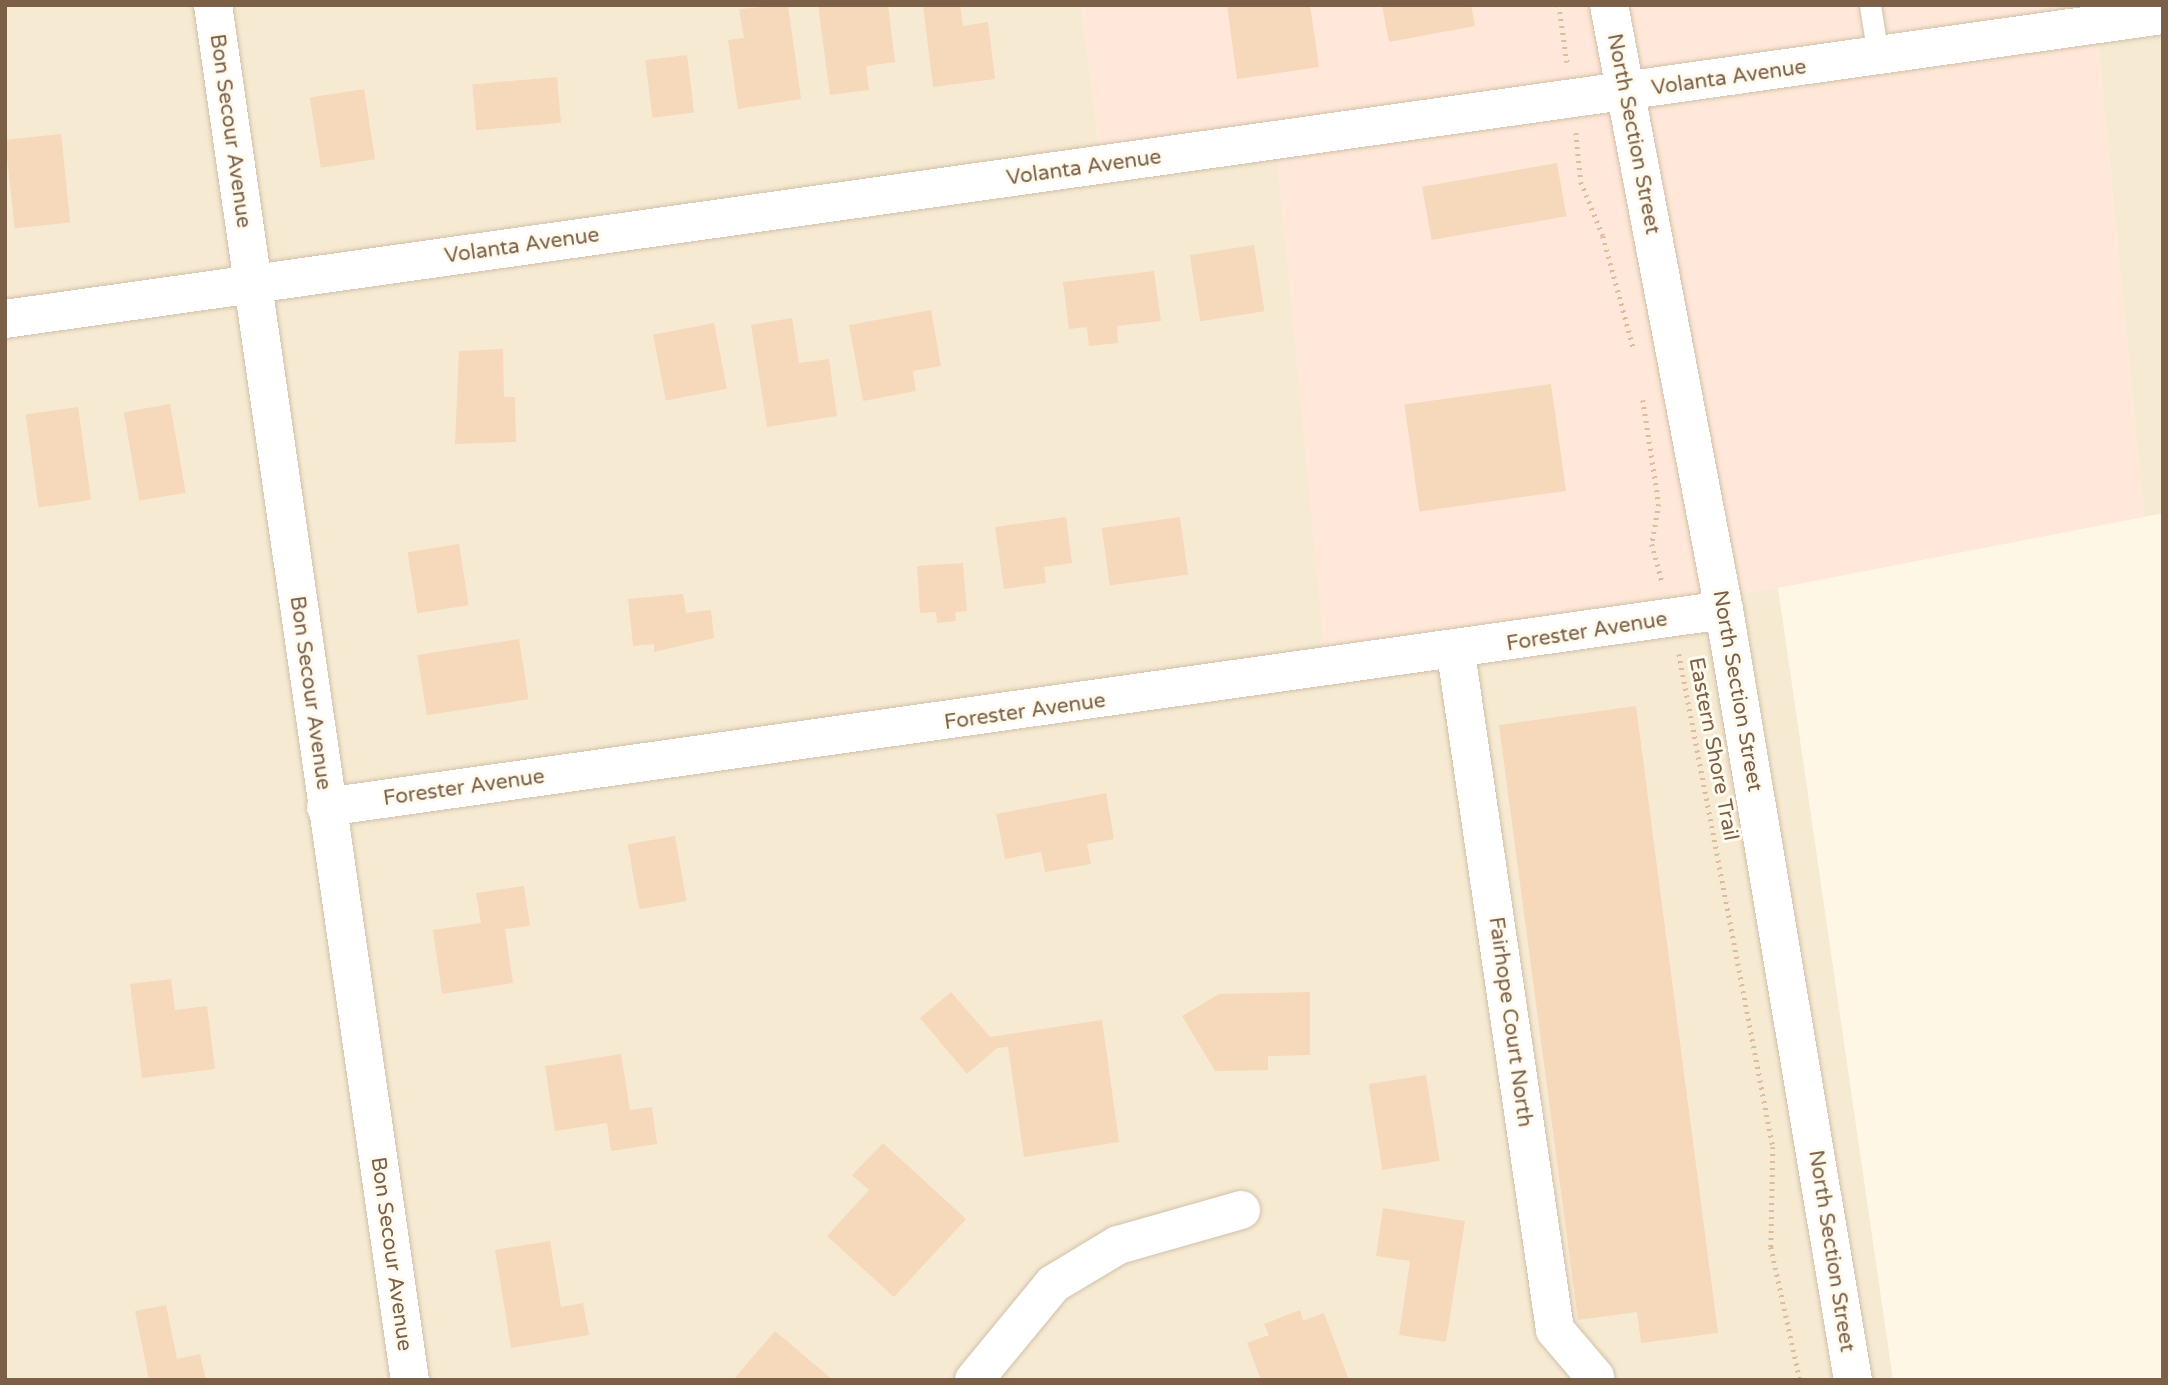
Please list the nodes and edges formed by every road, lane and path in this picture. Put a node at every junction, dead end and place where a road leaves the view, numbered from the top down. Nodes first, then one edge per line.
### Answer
1 (213, 5) edge
2 (1559, 5) edge
3 (1609, 5) edge
4 (1870, 5) edge
5 (2163, 15) edge
6 (1878, 56) junction
7 (1625, 93) junction
8 (1573, 100) junction
9 (252, 283) junction
10 (5, 319) edge
11 (1635, 354) dead end
12 (1642, 394) dead end
13 (1724, 610) junction
14 (1672, 618) junction
15 (1456, 653) junction
16 (326, 807) junction
17 (1241, 1210) dead end
18 (1595, 1377) dead end
19 (410, 1380) edge
20 (974, 1380) edge
21 (1800, 1380) edge
22 (1853, 1380) edge

1 - 9 street, Bon Secour Avenue
2 - 8 path
3 - 7 street, North Section Street
4 - 6 lane
5 - 6 street, Volanta Avenue
6 - 7 street, Volanta Avenue
7 - 8 street, Volanta Avenue
7 - 13 street, North Section Street
8 - 9 street, Volanta Avenue
8 - 11 path
9 - 10 street, Volanta Avenue
9 - 16 street, Bon Secour Avenue
12 - 14 path, Eastern Shore Trail
13 - 14 street, Forester Avenue
13 - 22 street, North Section Street
14 - 15 street, Forester Avenue
14 - 21 path, Eastern Shore Trail
15 - 16 street, Forester Avenue
15 - 18 street, Fairhope Court North
16 - 19 street, Bon Secour Avenue
17 - 20 street

